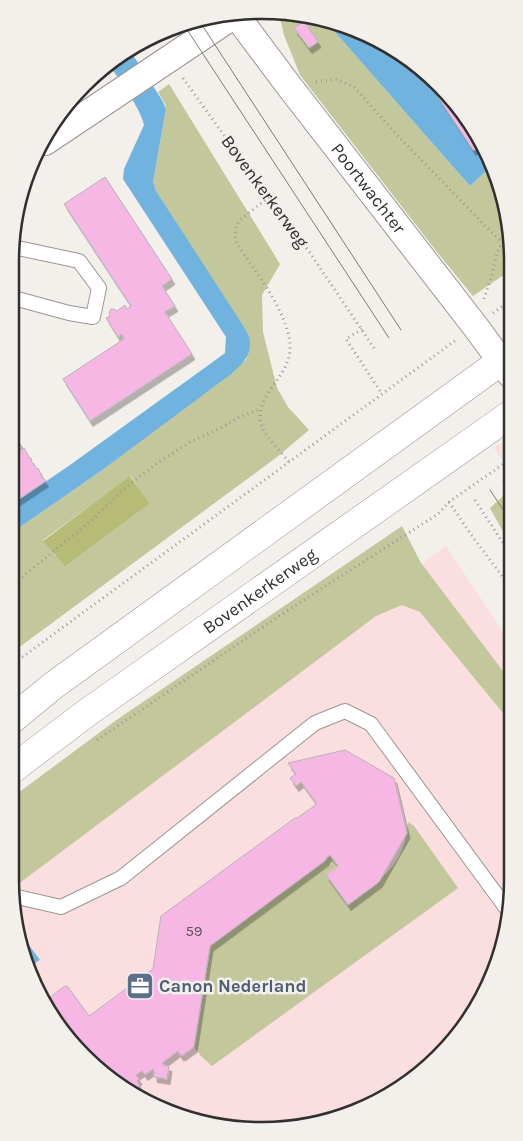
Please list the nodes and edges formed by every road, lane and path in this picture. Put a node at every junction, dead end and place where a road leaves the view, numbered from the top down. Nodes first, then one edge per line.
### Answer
1 (238, 20) edge
2 (224, 22) edge
3 (162, 63) junction
4 (289, 86) junction
5 (54, 136) edge
6 (269, 197) junction
7 (502, 242) joint
8 (19, 248) edge
9 (19, 300) edge
10 (475, 326) junction
11 (362, 329) junction
12 (376, 351) dead end
13 (504, 359) edge
14 (504, 366) edge
15 (382, 394) junction
16 (261, 409) junction
17 (504, 419) edge
18 (289, 462) junction
19 (504, 464) edge
20 (475, 500) dead end
21 (449, 502) junction
22 (504, 545) edge
23 (504, 578) edge
24 (19, 579) edge
25 (19, 659) edge
26 (19, 714) edge
27 (92, 742) dead end
28 (19, 763) edge
29 (19, 897) edge
30 (503, 903) edge

1 - 4 street, Poortwachter
2 - 3 street
3 - 5 street
3 - 6 path, Bovenkerkerweg
4 - 7 path
4 - 10 street, Poortwachter
6 - 11 path, Bovenkerkerweg
6 - 16 path
7 - 10 path
8 - 9 lane
10 - 13 street, Poortwachter
10 - 15 path
11 - 12 path, Bovenkerkerweg
11 - 15 path
14 - 26 main road
15 - 18 path
16 - 18 path
16 - 24 path
17 - 28 main road, Bovenkerkerweg
18 - 25 path
19 - 21 path
20 - 22 path
21 - 23 path
21 - 27 path
29 - 30 lane

